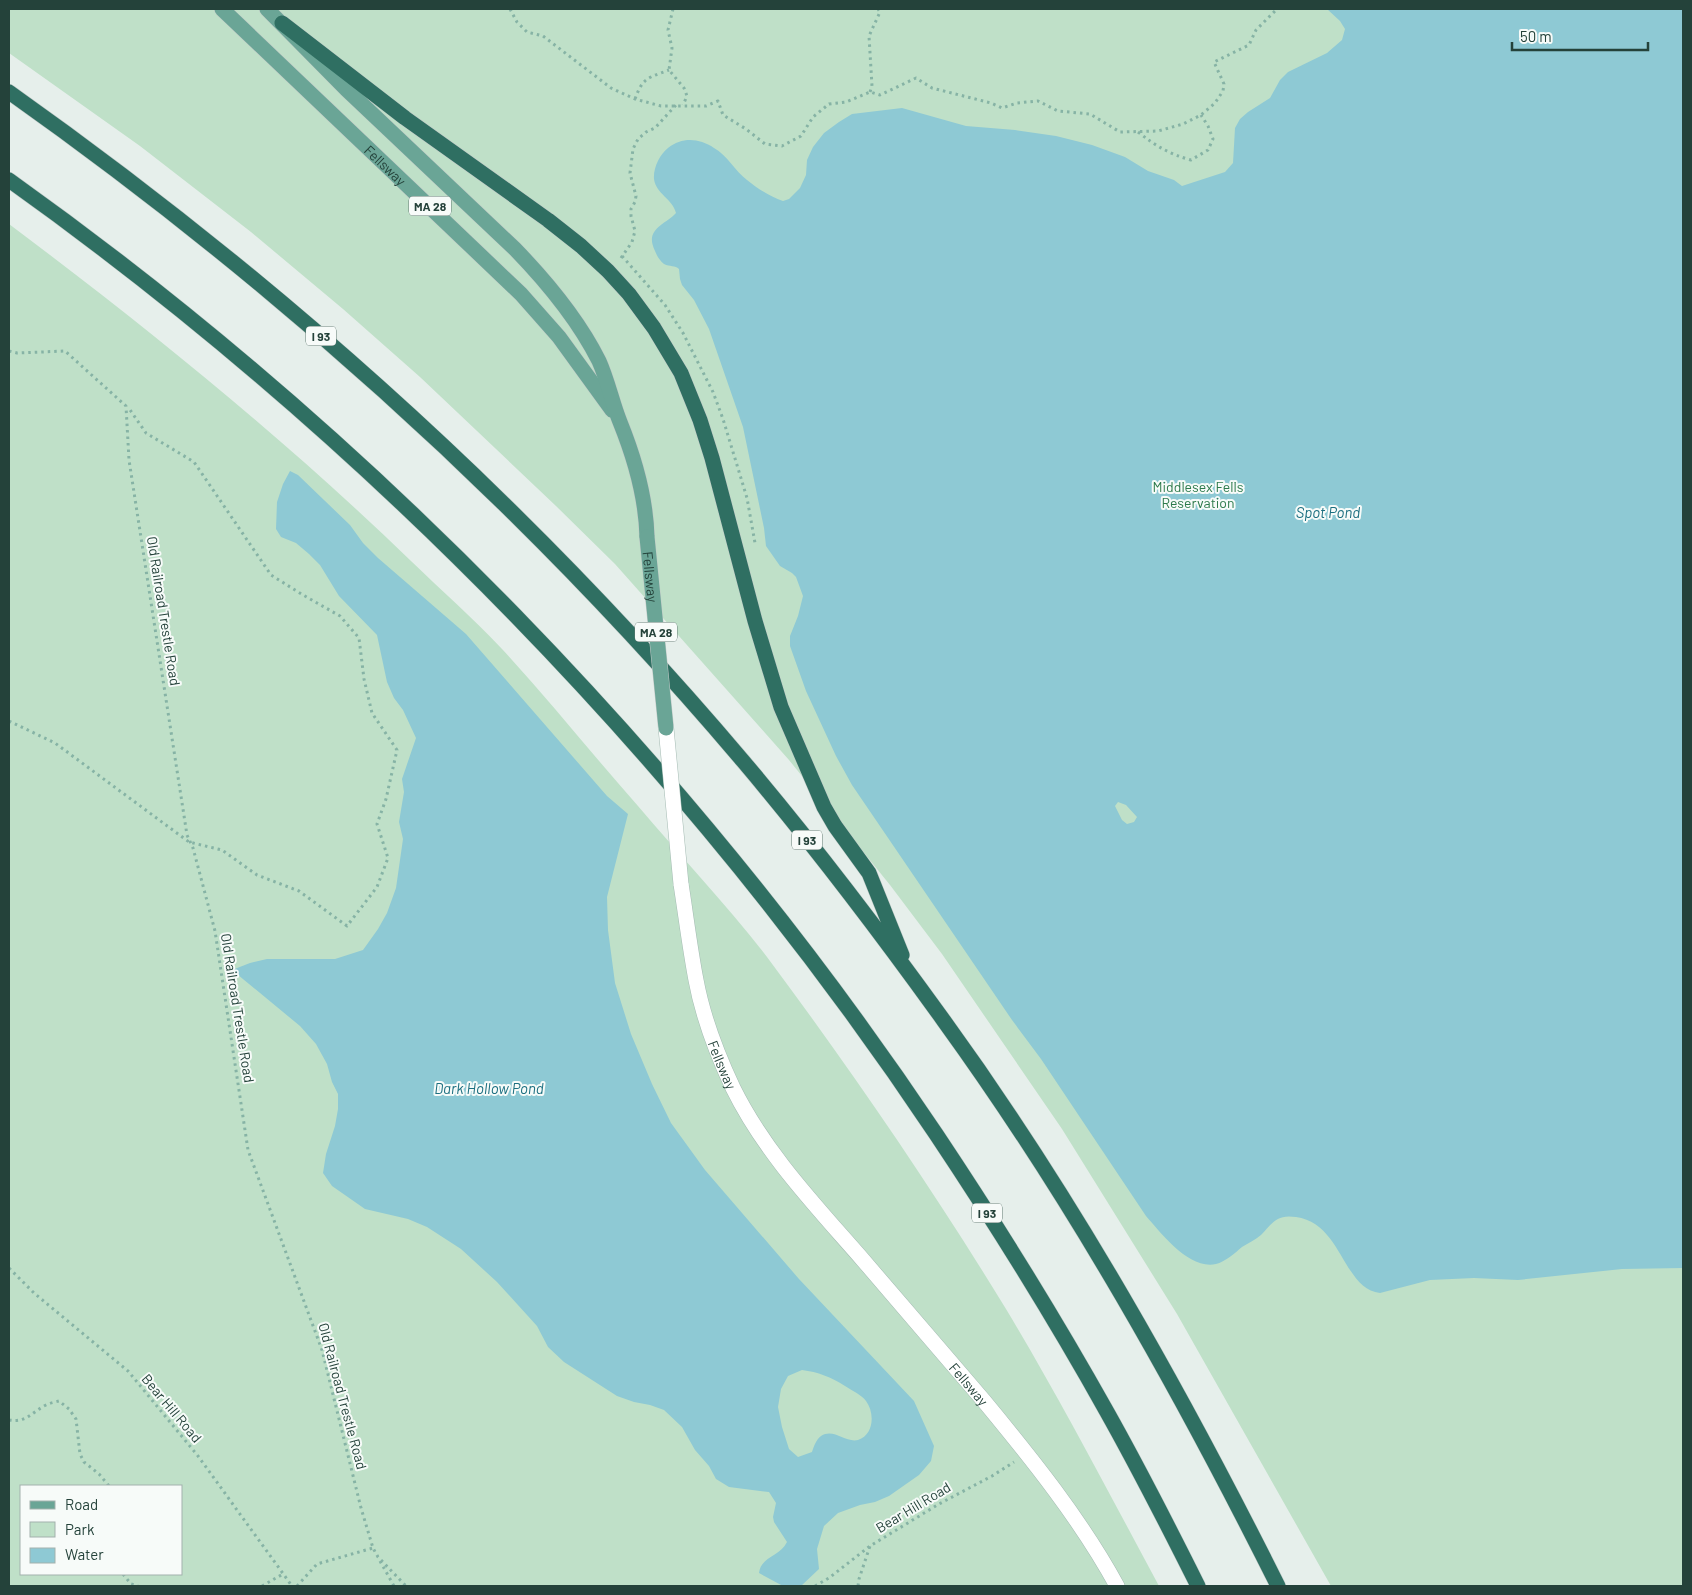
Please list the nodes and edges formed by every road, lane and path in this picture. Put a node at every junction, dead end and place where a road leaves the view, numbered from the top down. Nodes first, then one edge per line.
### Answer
1 (222, 9) edge
2 (267, 9) edge
3 (510, 9) edge
4 (673, 9) edge
5 (878, 9) edge
6 (1275, 9) edge
7 (282, 23) junction
8 (669, 70) junction
9 (9, 92) edge
10 (870, 92) junction
11 (635, 99) junction
12 (676, 105) junction
13 (683, 105) junction
14 (1201, 115) junction
15 (1138, 132) junction
16 (9, 180) edge
17 (608, 271) junction
18 (9, 351) edge
19 (126, 406) junction
20 (620, 420) junction
21 (9, 721) edge
22 (189, 842) junction
23 (910, 975) junction
24 (9, 1268) edge
25 (9, 1420) edge
26 (1027, 1454) junction
27 (107, 1485) edge
28 (870, 1546) junction
29 (373, 1548) junction
30 (378, 1557) junction
31 (283, 1574) junction
32 (124, 1575) edge
33 (138, 1586) edge
34 (262, 1586) edge
35 (292, 1586) edge
36 (297, 1586) edge
37 (394, 1586) edge
38 (406, 1586) edge
39 (815, 1586) edge
40 (858, 1586) edge
41 (1118, 1586) edge
42 (1198, 1586) edge
43 (1278, 1586) edge

1 - 20 main road, Fellsway / MA 28
2 - 7 main road, Fellsway / MA 28
3 - 11 path
4 - 8 path
5 - 10 path
6 - 14 path
7 - 17 highway
7 - 20 main road, Fellsway / MA 28
8 - 11 path
8 - 13 path
9 - 23 highway, I 93
10 - 13 path
10 - 15 path
11 - 12 path
12 - 13 path
12 - 17 path
14 - 15 path
14 - 15 path
16 - 42 highway, I 93
17 - 23 highway
18 - 19 path
19 - 22 path, Old Railroad Trestle Road
19 - 22 path
20 - 26 main road, Fellsway / MA 28, bridge
21 - 22 path
22 - 29 path, Old Railroad Trestle Road
23 - 43 highway, I 93
24 - 31 path, Bear Hill Road
25 - 27 path
26 - 28 path, Bear Hill Road
26 - 41 main road, Fellsway / MA 28
28 - 39 path, Bear Hill Road
28 - 40 path
29 - 30 path, Old Railroad Trestle Road
29 - 36 path
30 - 37 path
30 - 38 path
31 - 34 path
31 - 35 path, Bear Hill Road
32 - 33 path

